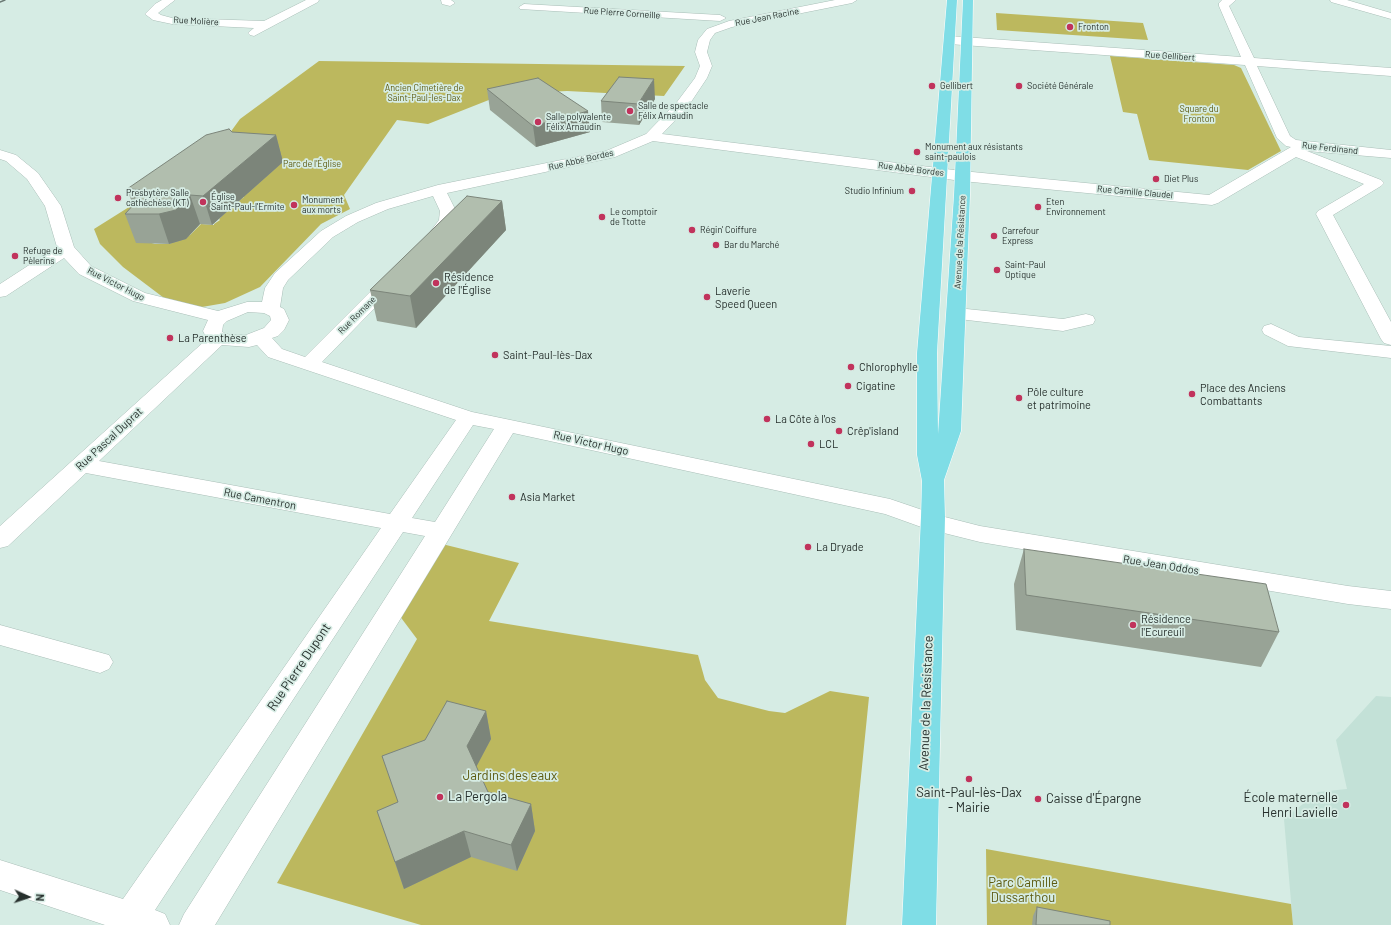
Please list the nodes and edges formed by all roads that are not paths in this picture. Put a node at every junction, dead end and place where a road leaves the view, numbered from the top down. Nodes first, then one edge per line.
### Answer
1 (170, 0) edge
2 (314, 0) edge
3 (852, 0) edge
4 (952, 0) edge
5 (968, 0) edge
6 (1231, 0) edge
7 (1335, 0) edge
8 (524, 7) dead end
9 (723, 16) junction
10 (1391, 16) edge
11 (266, 25) junction
12 (245, 39) dead end
13 (949, 40) junction
14 (966, 41) junction
15 (1248, 61) junction
16 (1391, 72) edge
17 (651, 137) junction
18 (1300, 149) junction
19 (0, 154) edge
20 (1391, 154) edge
21 (941, 173) junction
22 (962, 176) junction
23 (438, 190) junction
24 (66, 249) junction
25 (420, 252) edge
26 (405, 267) edge
27 (0, 292) edge
28 (270, 309) junction
29 (956, 314) junction
30 (220, 317) junction
31 (1086, 320) dead end
32 (1271, 330) dead end
33 (260, 337) junction
34 (219, 338) junction
35 (1391, 339) edge
36 (1391, 352) edge
37 (309, 364) junction
38 (468, 417) junction
39 (507, 425) junction
40 (81, 465) junction
41 (933, 481) junction
42 (932, 522) junction
43 (395, 524) junction
44 (440, 531) junction
45 (0, 540) edge
46 (1391, 600) edge
47 (0, 635) edge
48 (100, 662) dead end
49 (0, 875) edge
50 (141, 922) edge
51 (196, 925) edge
52 (919, 925) edge

1 - 11 street, Rue Molière
2 - 11 street
3 - 9 street, Rue Jean Racine
4 - 13 main road, Avenue de la Résistance
5 - 14 main road, Avenue de la Résistance
6 - 15 street, Rue Ferdinand
7 - 10 street
8 - 9 street, Rue Pierre Corneille
9 - 17 street
11 - 12 street
13 - 14 street, Rue Gellibert
13 - 21 main road, Avenue de la Résistance
14 - 15 street, Rue Gellibert
14 - 22 main road, Avenue de la Résistance
15 - 16 street, Rue Gellibert
15 - 18 street, Rue Ferdinand
17 - 21 street, Rue Abbé Bordes
17 - 23 street, Rue Abbé Bordes
18 - 20 street, Rue Ferdinand
18 - 22 street, Rue Camille Claudel
18 - 35 street
19 - 24 street, Rue Victor Hugo
21 - 22 street, Rue Abbé Bordes
21 - 41 main road, Avenue de la Résistance
22 - 29 main road, Avenue de la Résistance
23 - 25 street
23 - 28 street, Rue Abbé Bordes
24 - 27 street
24 - 30 street, Rue Victor Hugo
26 - 37 street, Rue Romane
28 - 30 street
28 - 33 street
29 - 31 street
29 - 41 main road, Avenue de la Résistance
30 - 34 street
32 - 36 street
33 - 34 street
33 - 37 street, Rue Victor Hugo
34 - 40 street, Rue Pascal Duprat
37 - 38 street, Rue Victor Hugo
38 - 39 street, Rue Victor Hugo
38 - 43 street, Rue Pierre Dupont
39 - 42 street, Rue Victor Hugo
39 - 44 street
40 - 43 street, Rue Camentron
40 - 45 street, Rue Pascal Duprat
41 - 42 main road, Avenue de la Résistance
42 - 46 street, Rue Jean Oddos
42 - 52 main road, Avenue de la Résistance
43 - 44 street, Rue Camentron
43 - 50 street, Rue Pierre Dupont
44 - 51 street
47 - 48 street
49 - 50 street

